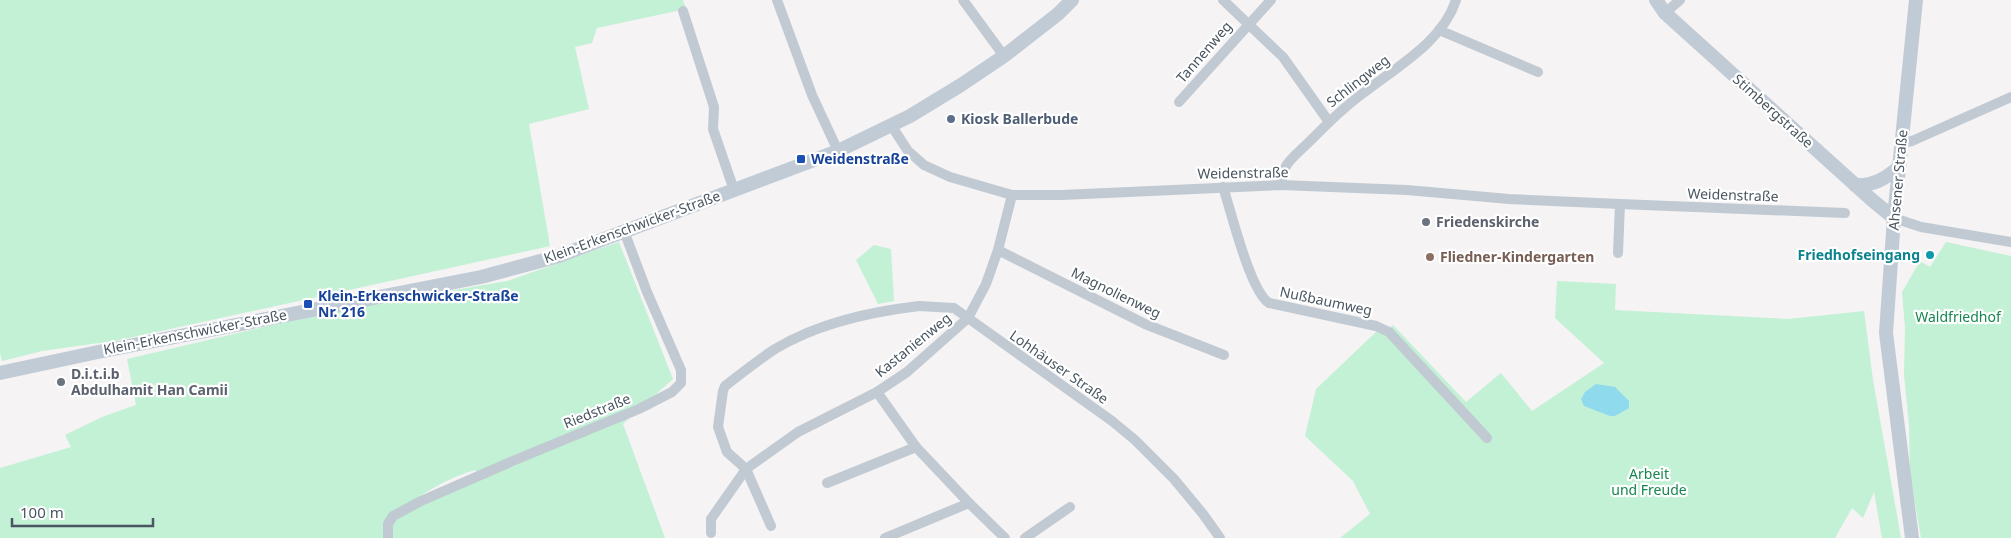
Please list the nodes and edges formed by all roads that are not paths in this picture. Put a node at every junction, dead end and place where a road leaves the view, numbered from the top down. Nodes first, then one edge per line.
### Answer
1 (777, 0) edge
2 (963, 0) edge
3 (1072, 0) edge
4 (1224, 0) edge
5 (1270, 0) edge
6 (1456, 0) edge
7 (1656, 0) edge
8 (1680, 0) edge
9 (1916, 0) edge
10 (683, 11) dead end
11 (1665, 13) junction
12 (1248, 23) junction
13 (1439, 30) junction
14 (1004, 56) junction
15 (1538, 72) dead end
16 (2011, 97) edge
17 (1179, 102) dead end
18 (1329, 122) junction
19 (891, 125) junction
20 (1902, 143) junction
21 (838, 151) junction
22 (1899, 167) junction
23 (1281, 185) junction
24 (1855, 185) junction
25 (1223, 187) junction
26 (734, 190) junction
27 (1012, 194) junction
28 (1620, 204) junction
29 (1846, 213) dead end
30 (1894, 218) junction
31 (624, 231) junction
32 (2011, 242) edge
33 (998, 250) junction
34 (1618, 253) dead end
35 (968, 318) junction
36 (1224, 355) dead end
37 (0, 373) edge
38 (877, 392) junction
39 (1487, 438) dead end
40 (916, 447) junction
41 (746, 469) junction
42 (827, 483) dead end
43 (969, 503) junction
44 (1070, 507) dead end
45 (771, 526) dead end
46 (711, 533) dead end
47 (388, 538) edge
48 (885, 538) edge
49 (1005, 538) edge
50 (1025, 538) edge
51 (1220, 538) edge
52 (1912, 538) edge

1 - 21 street
2 - 14 street
3 - 14 street, Klein-Erkenschwicker-Straße
4 - 12 street
5 - 12 street, Tannenweg
6 - 13 street, Schlingweg
7 - 11 street, Stimbergstraße
8 - 11 street
9 - 20 street, Ahsener Straße
10 - 26 street
11 - 24 street, Stimbergstraße
12 - 17 street, Tannenweg
12 - 18 street
13 - 15 street
13 - 18 street, Schlingweg
14 - 19 street, Klein-Erkenschwicker-Straße
16 - 20 street
18 - 23 street, Schlingweg
19 - 21 street, Klein-Erkenschwicker-Straße
19 - 27 street, Weidenstraße
20 - 22 street, Ahsener Straße
21 - 26 street, Klein-Erkenschwicker-Straße
22 - 24 street
22 - 30 street, Ahsener Straße
23 - 25 street, Weidenstraße
23 - 28 street, Weidenstraße
24 - 30 street, Stimbergstraße
25 - 27 street, Weidenstraße
25 - 39 street, Nußbaumweg
26 - 31 street, Klein-Erkenschwicker-Straße
27 - 33 street
28 - 29 street, Weidenstraße
28 - 34 street
30 - 32 street
30 - 52 street, Ahsener Straße
31 - 37 street, Klein-Erkenschwicker-Straße
31 - 47 street, Riedstraße
33 - 35 street
33 - 36 street, Magnolienweg
35 - 38 street, Kastanienweg
35 - 41 street, Kastanienweg
35 - 51 street, Lohhäuser Straße
38 - 40 street
38 - 41 street, Kastanienweg
40 - 42 street
40 - 43 street
41 - 45 street, Kastanienweg
41 - 46 street, Kastanienweg
43 - 48 street
43 - 49 street
44 - 50 street

